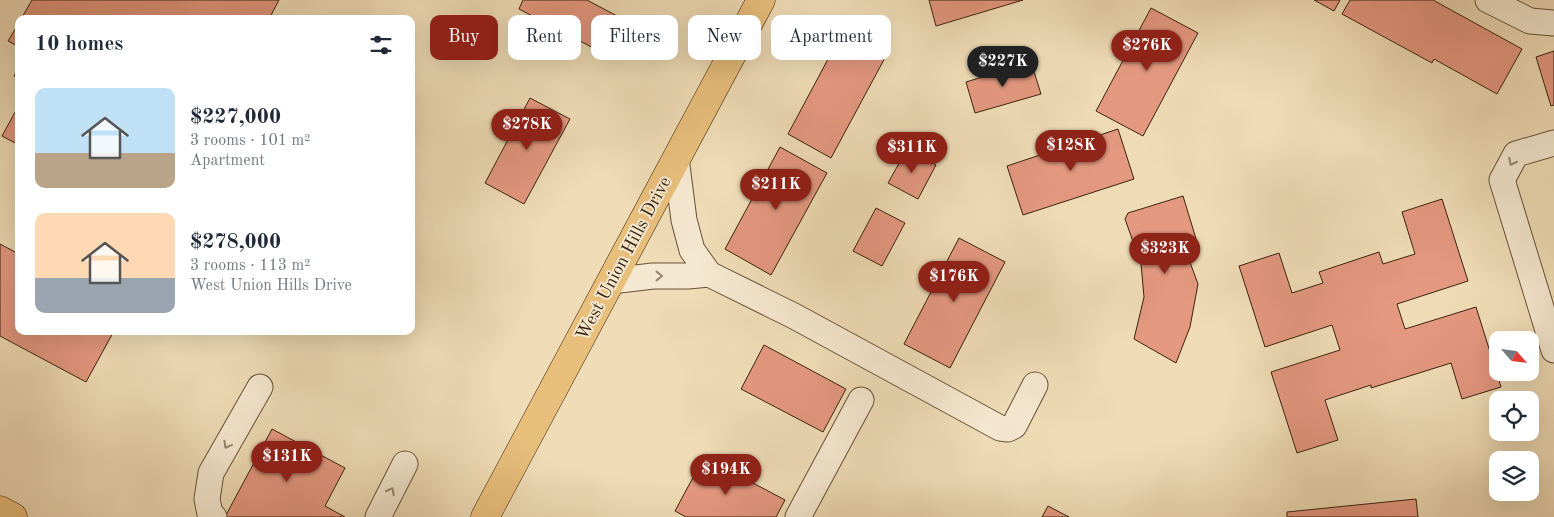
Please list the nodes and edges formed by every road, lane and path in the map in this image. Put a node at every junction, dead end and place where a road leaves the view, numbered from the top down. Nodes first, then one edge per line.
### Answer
1 (761, 0) edge
2 (1488, 0) edge
3 (1554, 23) edge
4 (1554, 143) edge
5 (676, 158) junction
6 (709, 274) junction
7 (611, 281) junction
8 (1554, 350) edge
9 (1035, 385) dead end
10 (260, 387) dead end
11 (861, 400) dead end
12 (404, 464) dead end
13 (0, 510) edge
14 (13, 517) edge
15 (214, 517) edge
16 (378, 517) edge
17 (485, 517) edge
18 (798, 517) edge

1 - 5 main road, West Union Hills Drive
2 - 3 street
4 -> 8 street
5 - 6 street
5 - 7 main road, West Union Hills Drive
7 -> 6 street
6 - 9 street
7 - 17 main road, West Union Hills Drive
10 -> 15 street
11 - 18 street
16 -> 12 street
13 - 14 main road

